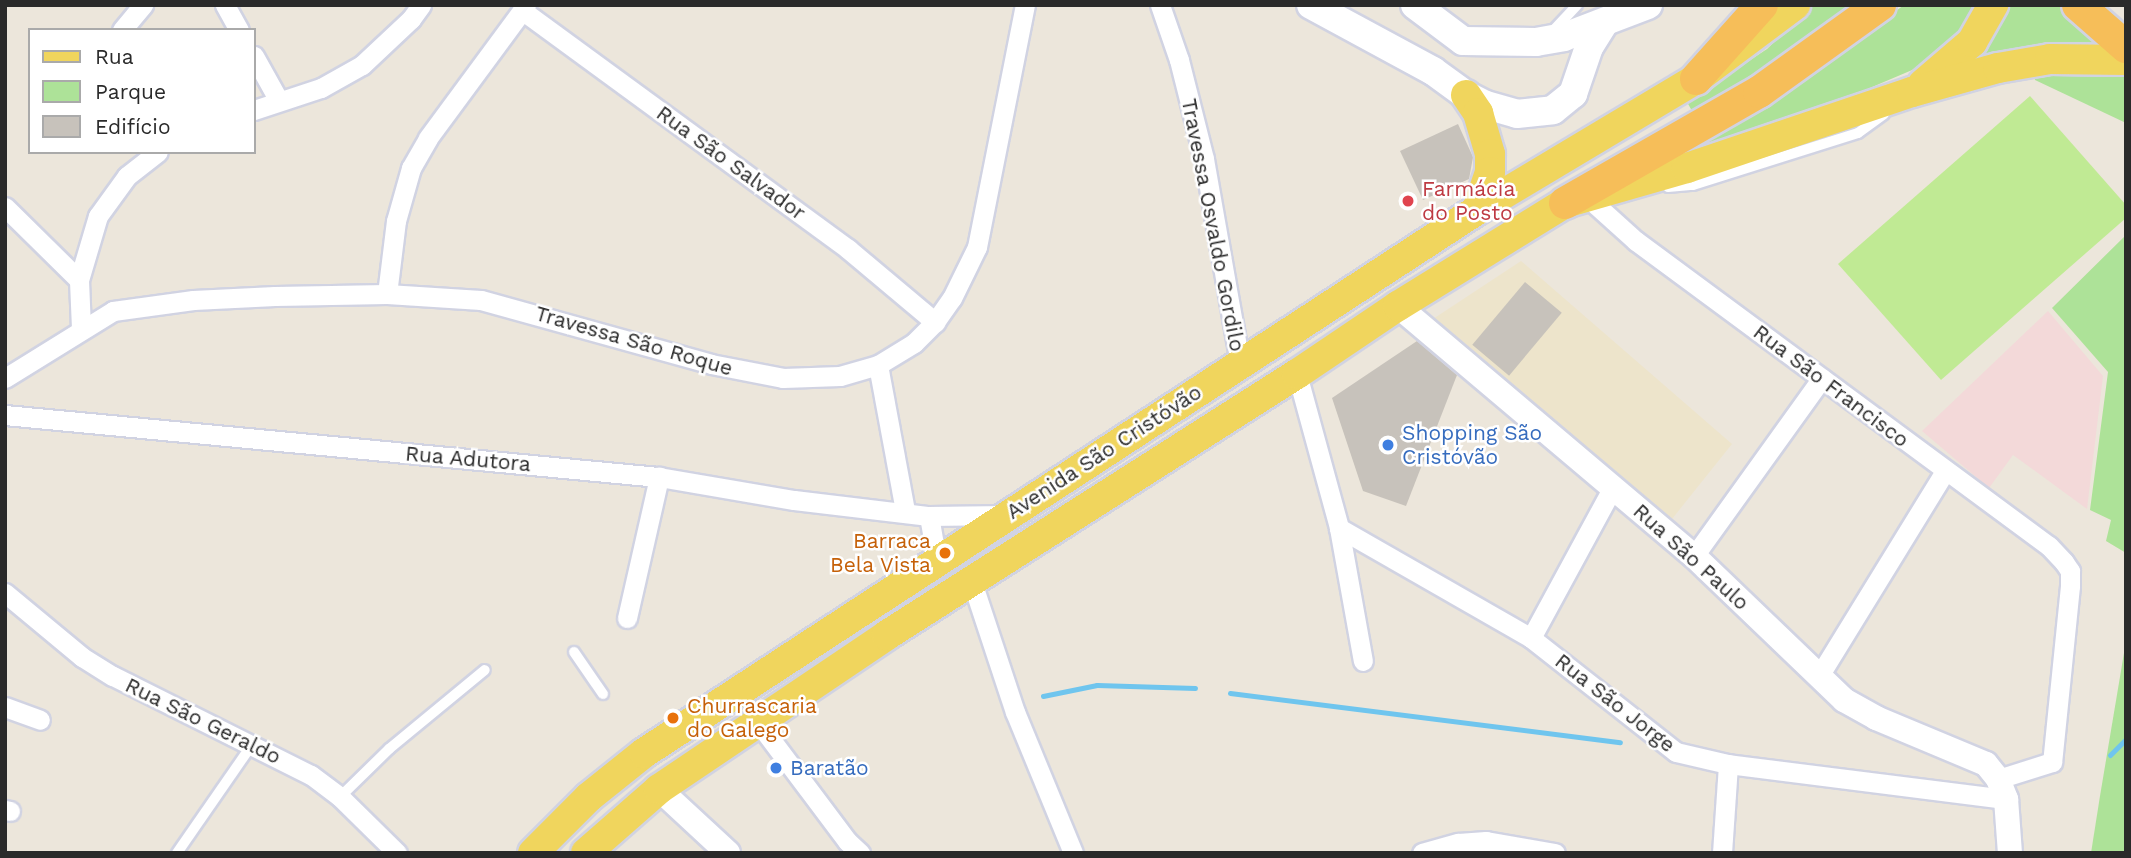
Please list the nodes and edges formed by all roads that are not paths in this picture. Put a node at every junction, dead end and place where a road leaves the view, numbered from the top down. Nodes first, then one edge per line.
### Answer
1 (143, 5) edge
2 (225, 5) edge
3 (421, 5) edge
4 (1025, 5) edge
5 (1160, 5) edge
6 (1311, 5) edge
7 (1415, 5) edge
8 (1577, 5) edge
9 (1647, 5) edge
10 (1762, 5) edge
11 (1787, 5) edge
12 (1796, 5) edge
13 (1880, 5) edge
14 (1993, 5) edge
15 (2078, 5) edge
16 (2096, 5) edge
17 (525, 8) edge
18 (1347, 13) edge
19 (1606, 15) junction
20 (2126, 23) edge
21 (123, 28) edge
22 (238, 28) edge
23 (1754, 38) junction
24 (1541, 41) junction
25 (2126, 47) edge
26 (256, 60) edge
27 (2126, 60) edge
28 (1696, 79) junction
29 (1579, 82) junction
30 (1912, 92) junction
31 (1466, 95) junction
32 (279, 101) junction
33 (256, 109) edge
34 (155, 154) edge
35 (1586, 197) junction
36 (5, 207) edge
37 (1477, 210) junction
38 (79, 280) junction
39 (387, 294) junction
40 (1398, 306) junction
41 (935, 322) junction
42 (81, 328) junction
43 (1240, 364) junction
44 (878, 365) junction
45 (1297, 374) junction
46 (5, 378) edge
47 (1822, 378) junction
48 (5, 415) edge
49 (1945, 471) junction
50 (659, 477) junction
51 (1613, 487) junction
52 (905, 512) junction
53 (1008, 515) junction
54 (929, 516) junction
55 (1339, 528) junction
56 (1694, 556) junction
57 (933, 565) junction
58 (971, 579) junction
59 (5, 593) edge
60 (627, 618) dead end
61 (1531, 638) junction
62 (574, 652) dead end
63 (1363, 661) dead end
64 (485, 670) dead end
65 (1819, 676) junction
66 (603, 694) dead end
67 (5, 707) edge
68 (40, 720) dead end
69 (757, 721) junction
70 (251, 746) junction
71 (1728, 764) junction
72 (659, 789) junction
73 (2002, 789) junction
74 (340, 797) junction
75 (2010, 849) edge
76 (177, 853) edge
77 (397, 853) edge
78 (533, 853) edge
79 (586, 853) edge
80 (727, 853) edge
81 (860, 853) edge
82 (1073, 853) edge
83 (1422, 853) edge
84 (1555, 853) edge
85 (1722, 853) edge

1 - 21 street
2 - 22 street
3 - 32 street
4 - 41 street, Travessa São Roque
5 - 43 street, Travessa Osvaldo Gordilo
6 - 18 main road
7 - 24 main road
8 - 24 lane
9 - 19 main road
10 - 28 highway
11 - 23 highway
12 - 23 main road, Avenida São Cristóvão
13 - 35 highway
14 - 30 main road
15 - 25 highway
16 - 20 highway
17 - 39 street
17 - 41 street, Rua São Salvador
18 - 31 main road
19 - 24 main road
19 - 29 main road
23 - 28 main road, Avenida São Cristóvão
24 - 29 main road
26 - 32 street
27 - 30 main road, Avenida São Cristóvão
28 - 37 main road, Avenida São Cristóvão
29 - 31 main road
30 - 35 main road, Avenida São Cristóvão
31 - 37 main road
32 - 33 street
34 - 38 street
35 - 40 main road, Avenida São Cristóvão
35 - 47 street, Rua São Francisco
36 - 38 street
37 - 43 main road, Avenida São Cristóvão
38 - 42 street
39 - 42 street, Travessa São Roque
39 - 44 street, Travessa São Roque
40 - 45 main road, Avenida São Cristóvão
40 - 51 street, Rua São Paulo
41 - 44 street, Travessa São Roque
42 - 46 street, Travessa São Roque
43 - 53 main road, Avenida São Cristóvão
44 - 52 street
45 - 55 street
45 - 58 main road, Avenida São Cristóvão
47 - 49 street, Rua São Francisco
47 - 56 street
48 - 50 street, Rua Adutora
49 - 65 street
49 - 73 street, Rua São Francisco
50 - 52 street, Rua Adutora
50 - 60 street
51 - 56 street, Rua São Paulo
51 - 61 street
52 - 54 street, Rua Adutora
53 - 54 street, Rua Adutora
53 - 57 main road, Avenida São Cristóvão
54 - 57 street
55 - 61 street, Rua São Jorge
55 - 63 street
56 - 65 street, Rua São Paulo
57 - 78 main road, Avenida São Cristóvão
58 - 69 main road, Avenida São Cristóvão
58 - 82 street
59 - 70 street, Rua São Geraldo
61 - 71 street, Rua São Jorge
62 - 66 lane
64 - 74 lane
65 - 73 street, Rua São Paulo
67 - 68 street
69 - 72 main road, Avenida São Cristóvão
69 - 81 street
70 - 74 street, Rua São Geraldo
70 - 76 lane
71 - 73 street, Rua São Jorge
71 - 85 street
72 - 79 main road, Avenida São Cristóvão
72 - 80 street
73 - 75 street
74 - 77 street, Rua São Geraldo
83 - 84 street

